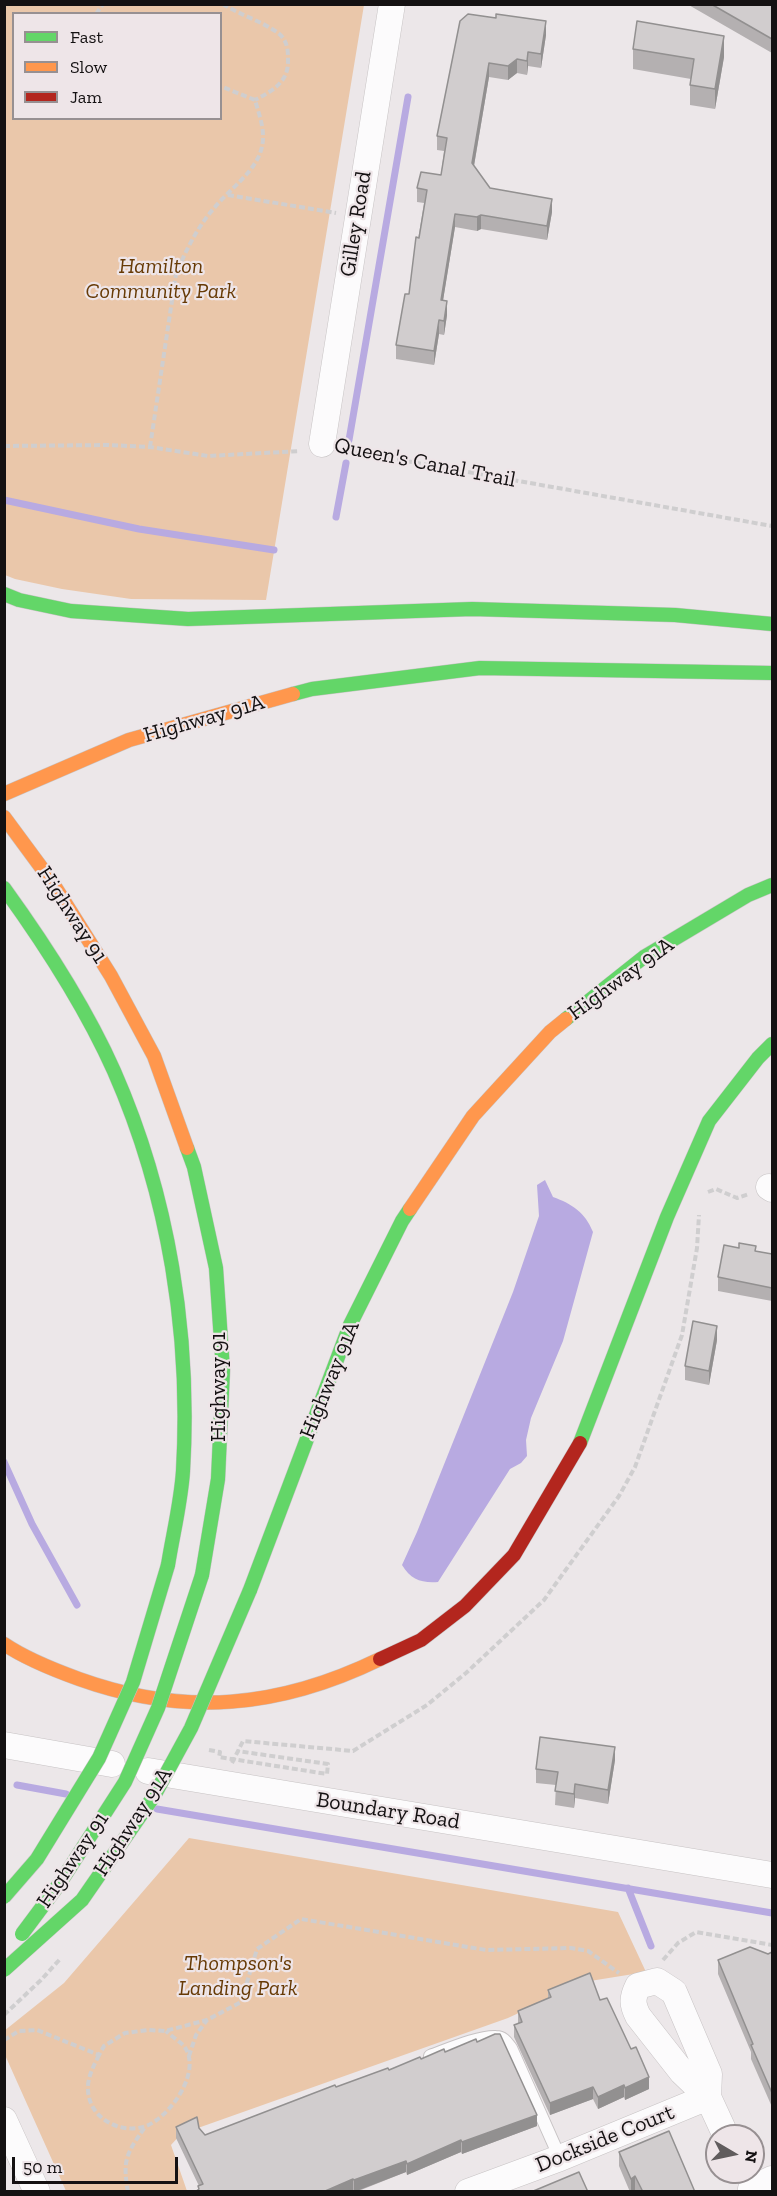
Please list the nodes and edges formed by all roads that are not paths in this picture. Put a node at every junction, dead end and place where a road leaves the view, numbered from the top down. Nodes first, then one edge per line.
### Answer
1 (392, 4) edge
2 (322, 444) road end
3 (4, 594) edge
4 (772, 624) edge
5 (772, 673) edge
6 (4, 794) edge
7 (4, 817) edge
8 (772, 885) edge
9 (4, 888) edge
10 (772, 1044) edge
11 (4, 1644) edge
12 (4, 1745) edge
13 (772, 1875) edge
14 (4, 1897) edge
15 (4, 1957) edge
16 (4, 1970) edge
17 (416, 2061) edge
18 (708, 2097) junction
19 (4, 2120) edge
20 (720, 2124) edge
21 (560, 2158) junction
22 (37, 2192) edge
23 (468, 2192) edge

1 - 2 street, Gilley Road
3 - 4 highway
5 - 6 highway, Highway 91A
7 - 15 highway, Highway 91, bridge
8 - 16 highway, Highway 91A, bridge
9 - 14 highway, Highway 91, bridge
10 - 11 highway
12 - 13 street, Boundary Road
17 - 21 lane
18 - 18 street
18 - 20 street
18 - 21 street, Dockside Court
19 - 22 street
21 - 23 street, Dockside Court

